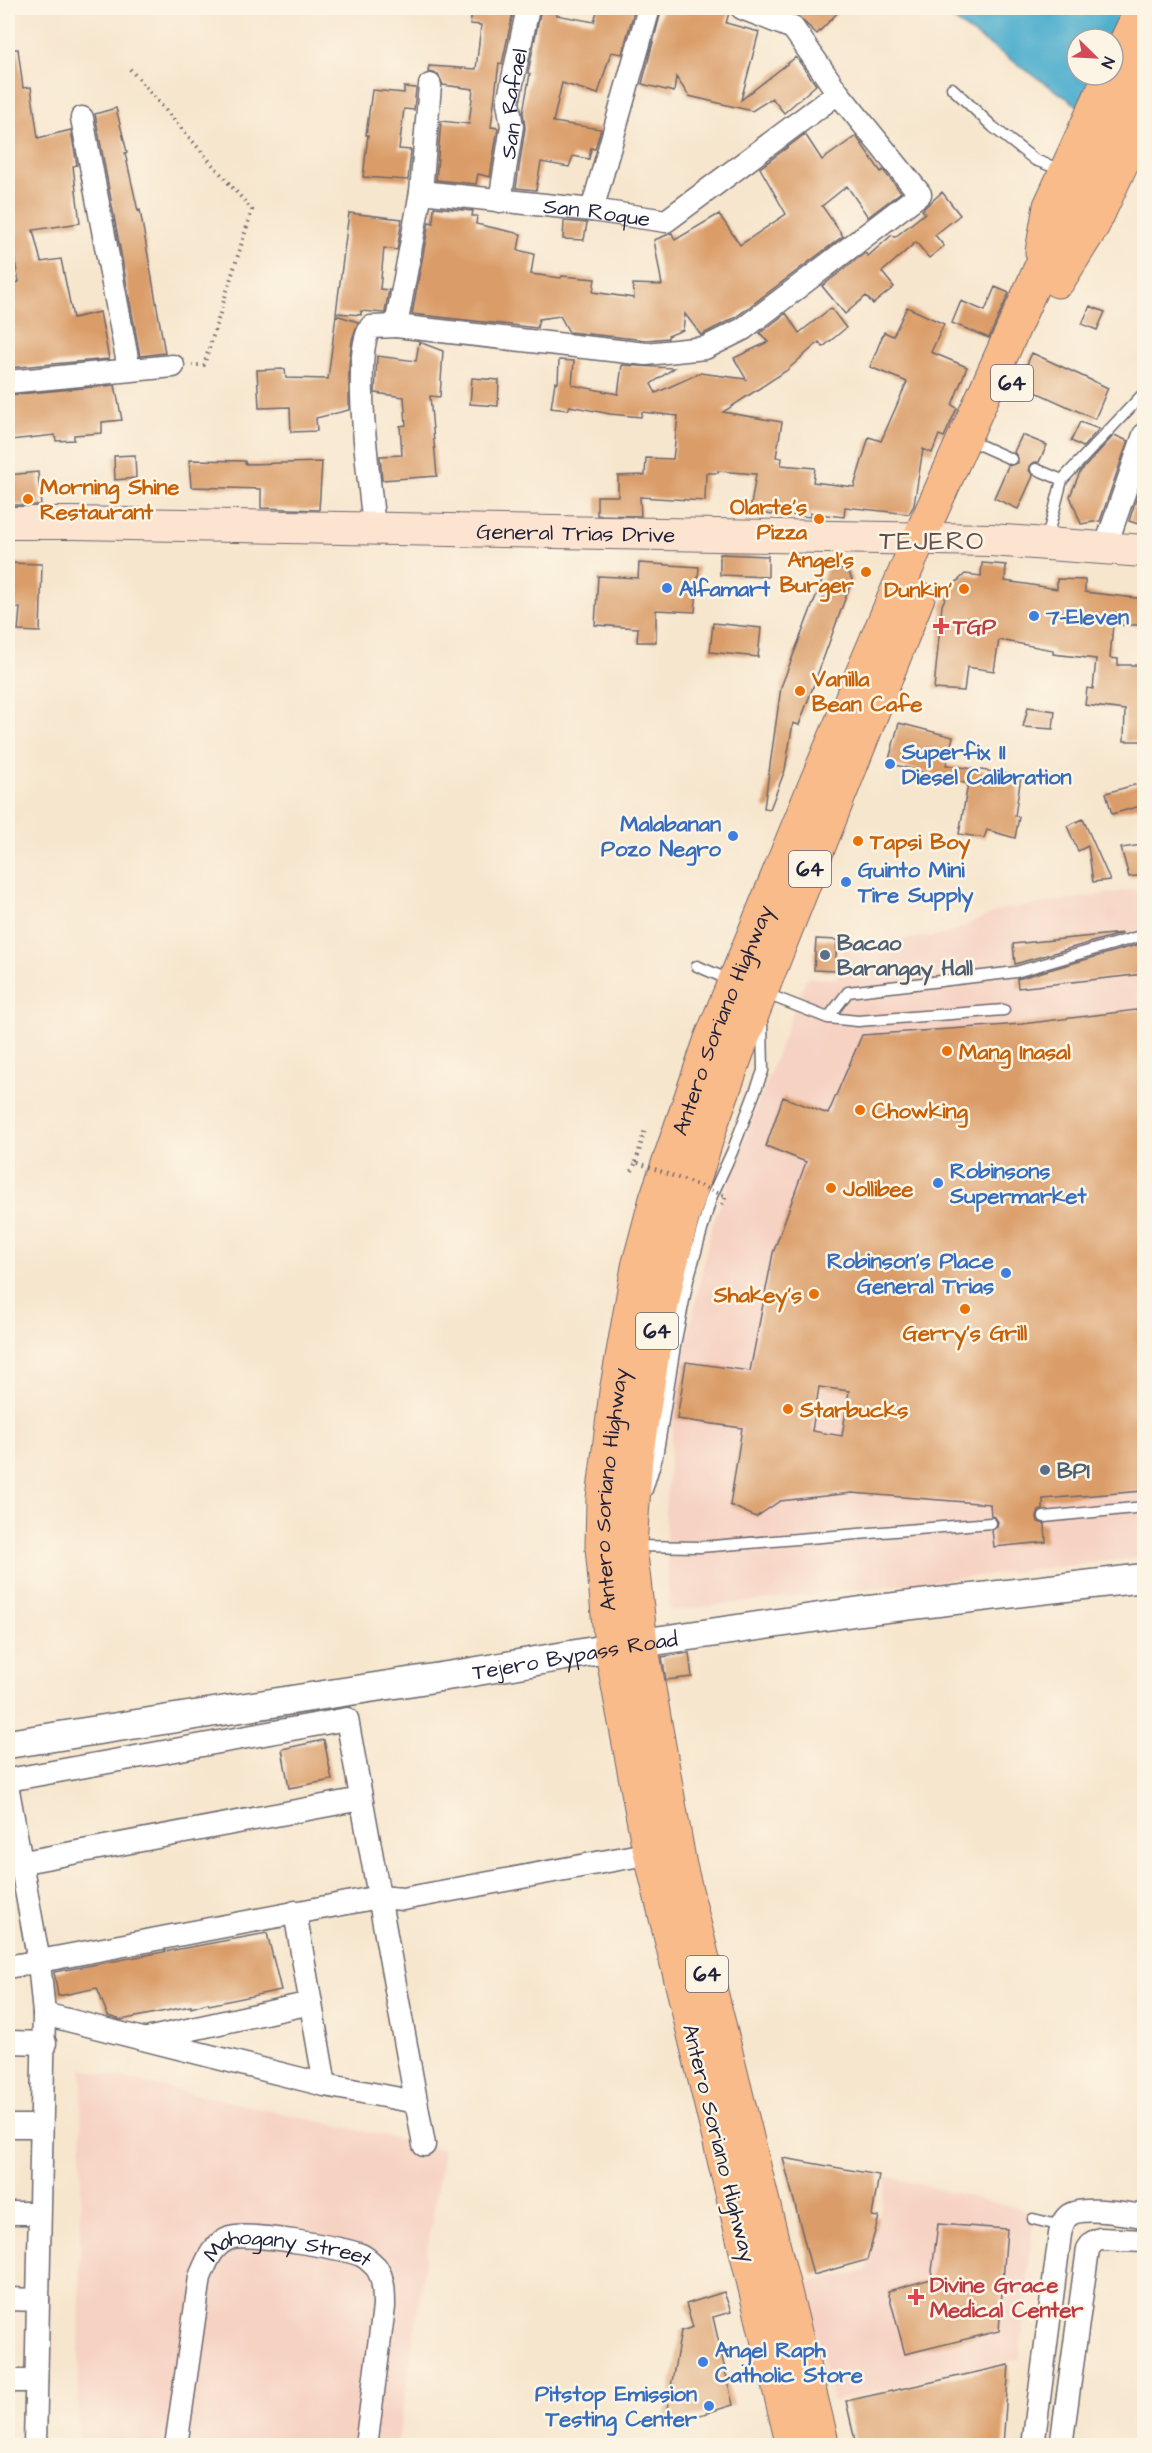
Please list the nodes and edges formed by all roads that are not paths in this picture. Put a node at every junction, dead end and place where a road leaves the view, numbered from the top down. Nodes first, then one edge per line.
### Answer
1 (528, 8) edge
2 (649, 8) edge
3 (742, 8) edge
4 (1142, 8) edge
5 (1125, 44) edge
6 (1144, 56) edge
7 (430, 85) dead end
8 (1104, 87) edge
9 (952, 88) dead end
10 (838, 93) junction
11 (1144, 115) edge
12 (82, 118) dead end
13 (1065, 171) junction
14 (421, 192) junction
15 (500, 201) junction
16 (592, 210) junction
17 (1079, 218) junction
18 (1050, 274) junction
19 (396, 326) junction
20 (173, 366) road end
21 (129, 369) junction
22 (8, 382) edge
23 (1144, 393) edge
24 (1144, 435) edge
25 (1036, 470) dead end
26 (1062, 480) junction
27 (8, 523) edge
28 (374, 528) junction
29 (930, 539) junction
30 (1046, 543) junction
31 (1106, 548) junction
32 (1144, 551) edge
33 (1144, 935) edge
34 (697, 966) dead end
35 (748, 987) junction
36 (1004, 1010) dead end
37 (828, 1018) junction
38 (1144, 1507) edge
39 (1044, 1517) dead end
40 (991, 1523) dead end
41 (630, 1546) junction
42 (1144, 1578) edge
43 (626, 1645) junction
44 (8, 1744) edge
45 (8, 1780) edge
46 (8, 1790) edge
47 (361, 1799) junction
48 (649, 1846) junction
49 (14, 1864) edge
50 (379, 1897) junction
51 (295, 1912) junction
52 (39, 1962) junction
53 (8, 1967) edge
54 (311, 2003) junction
55 (44, 2013) junction
56 (146, 2039) junction
57 (8, 2042) edge
58 (45, 2043) junction
59 (325, 2085) junction
60 (416, 2102) junction
61 (8, 2126) edge
62 (42, 2127) junction
63 (424, 2145) dead end
64 (8, 2212) edge
65 (39, 2213) junction
66 (1144, 2216) edge
67 (1033, 2219) dead end
68 (1062, 2226) junction
69 (1144, 2241) edge
70 (8, 2300) edge
71 (38, 2300) junction
72 (1065, 2306) junction
73 (8, 2380) edge
74 (36, 2381) junction
75 (35, 2445) edge
76 (176, 2445) edge
77 (366, 2445) edge
78 (793, 2445) edge
79 (823, 2445) edge
80 (1033, 2445) edge
81 (1061, 2445) edge

1 - 15 street, San Rafael
2 - 16 street
3 - 10 street
4 - 5 main road
6 - 17 main road, Antero Soriano Highway / 64
7 - 14 street
8 - 13 main road, Antero Soriano Highway / 64
9 - 13 lane
10 - 16 street, San Roque
10 - 19 street
11 - 17 main road, Antero Soriano Highway / 64
12 - 21 street
13 - 18 main road, Antero Soriano Highway / 64
14 - 15 street, San Roque
14 - 19 street
15 - 16 street, San Roque
17 - 18 main road, Antero Soriano Highway / 64
18 - 29 main road, Antero Soriano Highway / 64
18 - 29 main road, Antero Soriano Highway / 64
19 - 28 street
20 - 21 street
21 - 22 street
23 - 26 lane
24 - 31 street
25 - 26 lane
26 - 30 lane
27 - 28 main road, General Trias Drive
28 - 29 main road, General Trias Drive
29 - 30 main road, General Trias Drive
29 - 35 main road, Antero Soriano Highway / 64
30 - 31 main road, General Trias Drive
31 - 32 main road, General Trias Drive
33 - 37 lane
34 - 35 lane
35 - 37 lane
35 - 41 main road, Antero Soriano Highway / 64
35 - 43 main road, Antero Soriano Highway / 64
36 - 37 lane
38 - 39 lane
40 - 41 lane
41 - 43 main road, Antero Soriano Highway / 64
42 - 43 street, Tejero Bypass Road
43 - 44 street, Tejero Bypass Road
43 - 48 main road, Antero Soriano Highway / 64
43 - 79 main road, Antero Soriano Highway / 64
45 - 47 street
46 - 49 street
47 - 49 street
47 - 50 street
48 - 50 street
48 - 78 main road, Antero Soriano Highway / 64
49 - 52 street
50 - 51 street
50 - 60 street
51 - 52 street
51 - 54 street
52 - 53 street
52 - 55 street
54 - 56 street
54 - 59 street
55 - 56 street
55 - 58 street
56 - 59 street
57 - 58 street
58 - 62 street
59 - 60 street
60 - 63 street
61 - 62 street
62 - 65 street
64 - 65 street
65 - 71 street
66 - 68 street
67 - 68 lane
68 - 72 street
69 - 72 street
70 - 71 street
71 - 74 street
72 - 80 street
72 - 81 street
73 - 74 street
74 - 75 street
76 - 77 street, Mahogany Street

